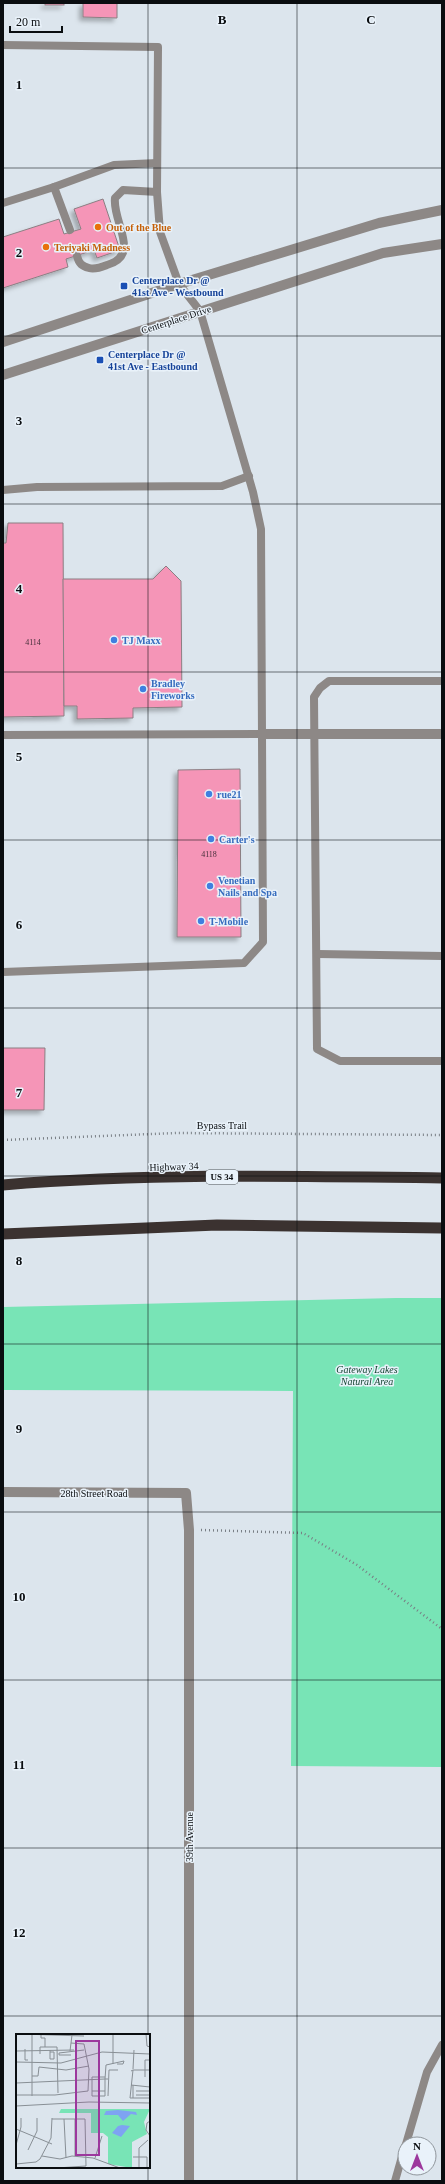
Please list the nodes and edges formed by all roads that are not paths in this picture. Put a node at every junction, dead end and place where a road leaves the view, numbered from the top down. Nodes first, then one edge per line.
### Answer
1 (3, 45) edge
2 (157, 163) junction
3 (54, 187) junction
4 (157, 192) junction
5 (3, 203) edge
6 (442, 210) edge
7 (70, 230) dead end
8 (442, 244) edge
9 (77, 256) dead end
10 (179, 284) junction
11 (200, 311) junction
12 (3, 342) edge
13 (3, 375) edge
14 (249, 476) junction
15 (3, 490) edge
16 (442, 681) edge
17 (261, 734) junction
18 (315, 734) junction
19 (442, 734) edge
20 (3, 735) edge
21 (318, 954) junction
22 (442, 956) edge
23 (3, 972) edge
24 (442, 1061) edge
25 (442, 1178) edge
26 (3, 1185) edge
27 (442, 1228) edge
28 (3, 1234) edge
29 (3, 1492) edge
30 (186, 1493) joint
31 (442, 2045) edge
32 (408, 2136) edge
33 (189, 2181) edge

1 - 2 lane
2 - 3 lane
2 - 4 lane
3 - 5 lane
3 - 7 lane
4 - 9 lane
4 - 10 lane
6 - 10 street
8 - 11 street, Centerplace Drive
10 - 11 lane
10 - 12 street
11 - 13 street, Centerplace Drive
11 - 14 lane
14 - 15 lane
14 - 17 lane
16 - 18 lane
17 - 18 street
17 - 20 lane
17 - 23 lane
18 - 19 street
18 - 21 lane
21 - 22 lane
21 - 24 lane
25 - 26 highway, Highway 34 / US 34
27 - 28 highway
29 - 30 street, 28th Street Road
30 - 33 street, 39th Avenue
31 - 32 lane

